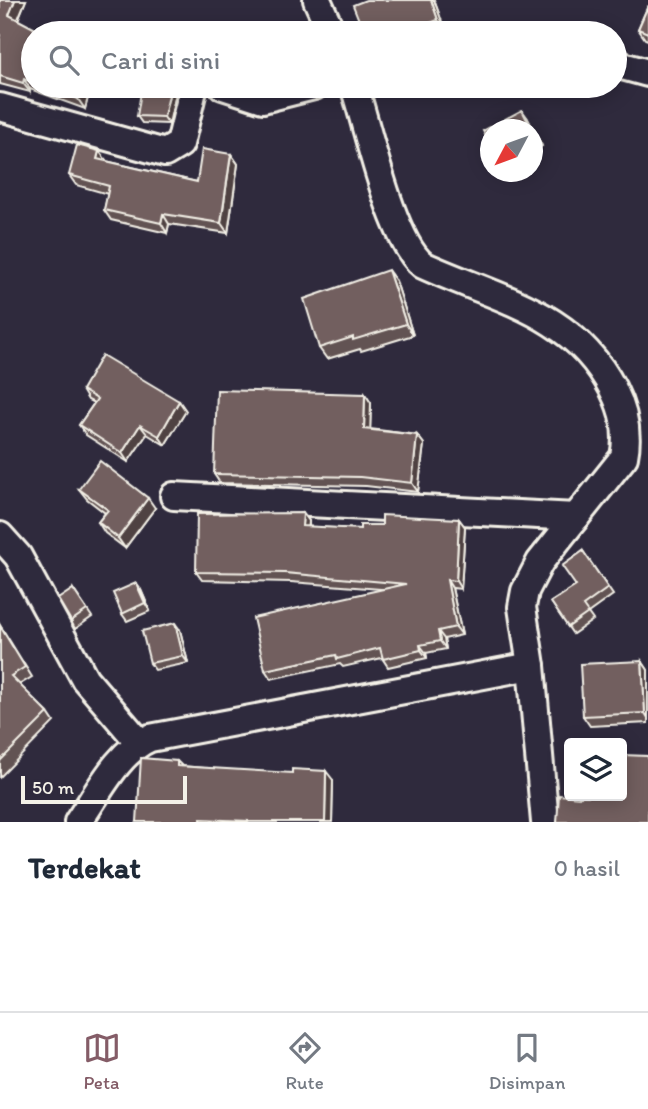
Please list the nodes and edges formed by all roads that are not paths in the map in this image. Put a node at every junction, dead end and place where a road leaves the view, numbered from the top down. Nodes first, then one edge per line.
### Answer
1 (317, 0) edge
2 (327, 21) edge
3 (627, 67) edge
4 (648, 73) edge
5 (191, 98) edge
6 (358, 98) edge
7 (0, 107) edge
8 (174, 496) dead end
9 (576, 517) junction
10 (0, 536) edge
11 (531, 666) junction
12 (139, 743) junction
13 (78, 822) edge
14 (545, 822) edge

1 - 2 street
3 - 4 street
5 - 7 street
6 - 9 street
8 - 9 street
9 - 11 street
10 - 12 street
11 - 12 street
11 - 14 street
12 - 13 street

